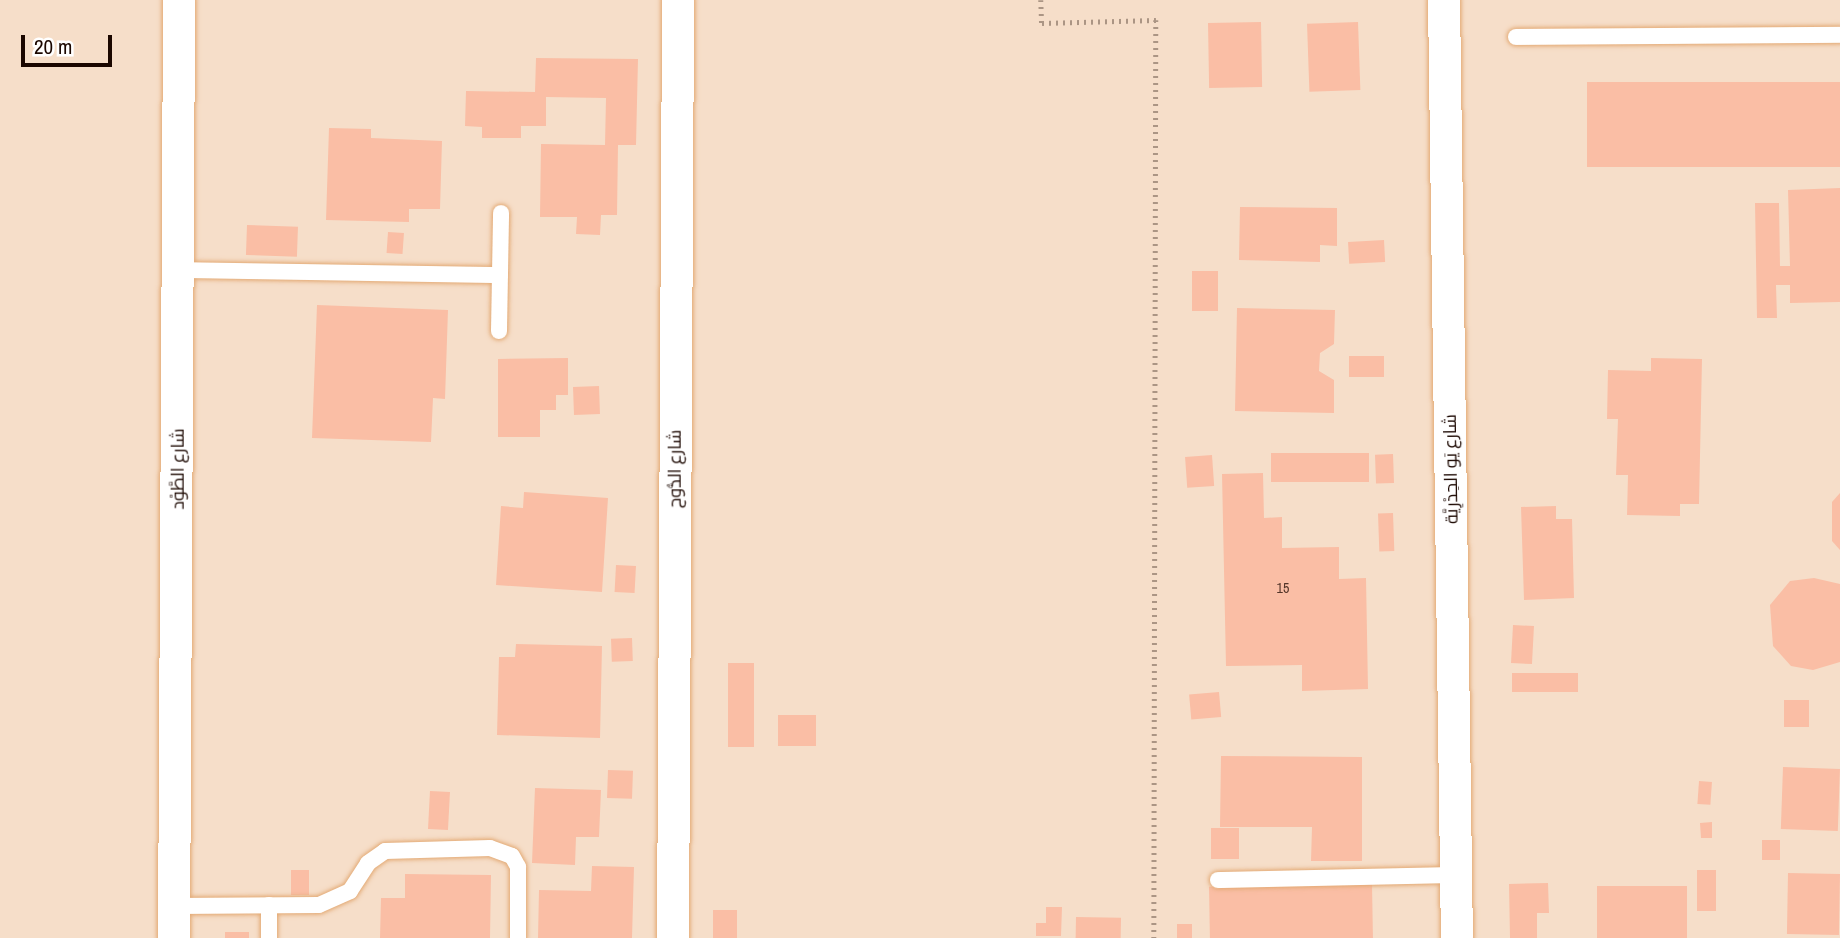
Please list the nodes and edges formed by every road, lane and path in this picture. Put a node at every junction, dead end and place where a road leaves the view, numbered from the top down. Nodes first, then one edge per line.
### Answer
1 (180, 0) edge
2 (678, 0) edge
3 (1041, 0) edge
4 (1444, 0) edge
5 (1840, 35) edge
6 (1516, 37) dead end
7 (501, 213) dead end
8 (179, 270) junction
9 (500, 275) junction
10 (499, 331) dead end
11 (1457, 875) junction
12 (1218, 880) dead end
13 (269, 905) junction
14 (174, 906) junction
15 (174, 938) edge
16 (269, 938) edge
17 (518, 938) edge
18 (673, 938) edge
19 (1154, 938) edge
20 (1457, 938) edge

1 - 8 street, شارع الطَّوْد
2 - 18 street, شارع الدُّوح
3 - 19 path
4 - 11 street, شارع يَو الحِدْرِيَّة
5 - 6 lane
7 - 9 lane
8 - 9 lane
8 - 14 street, شارع الطَّوْد
9 - 10 lane
11 - 12 lane
11 - 20 street, شارع يَو الحِدْرِيَّة
13 - 14 lane
13 - 16 lane
13 - 17 lane
14 - 15 street, شارع الطَّوْد

